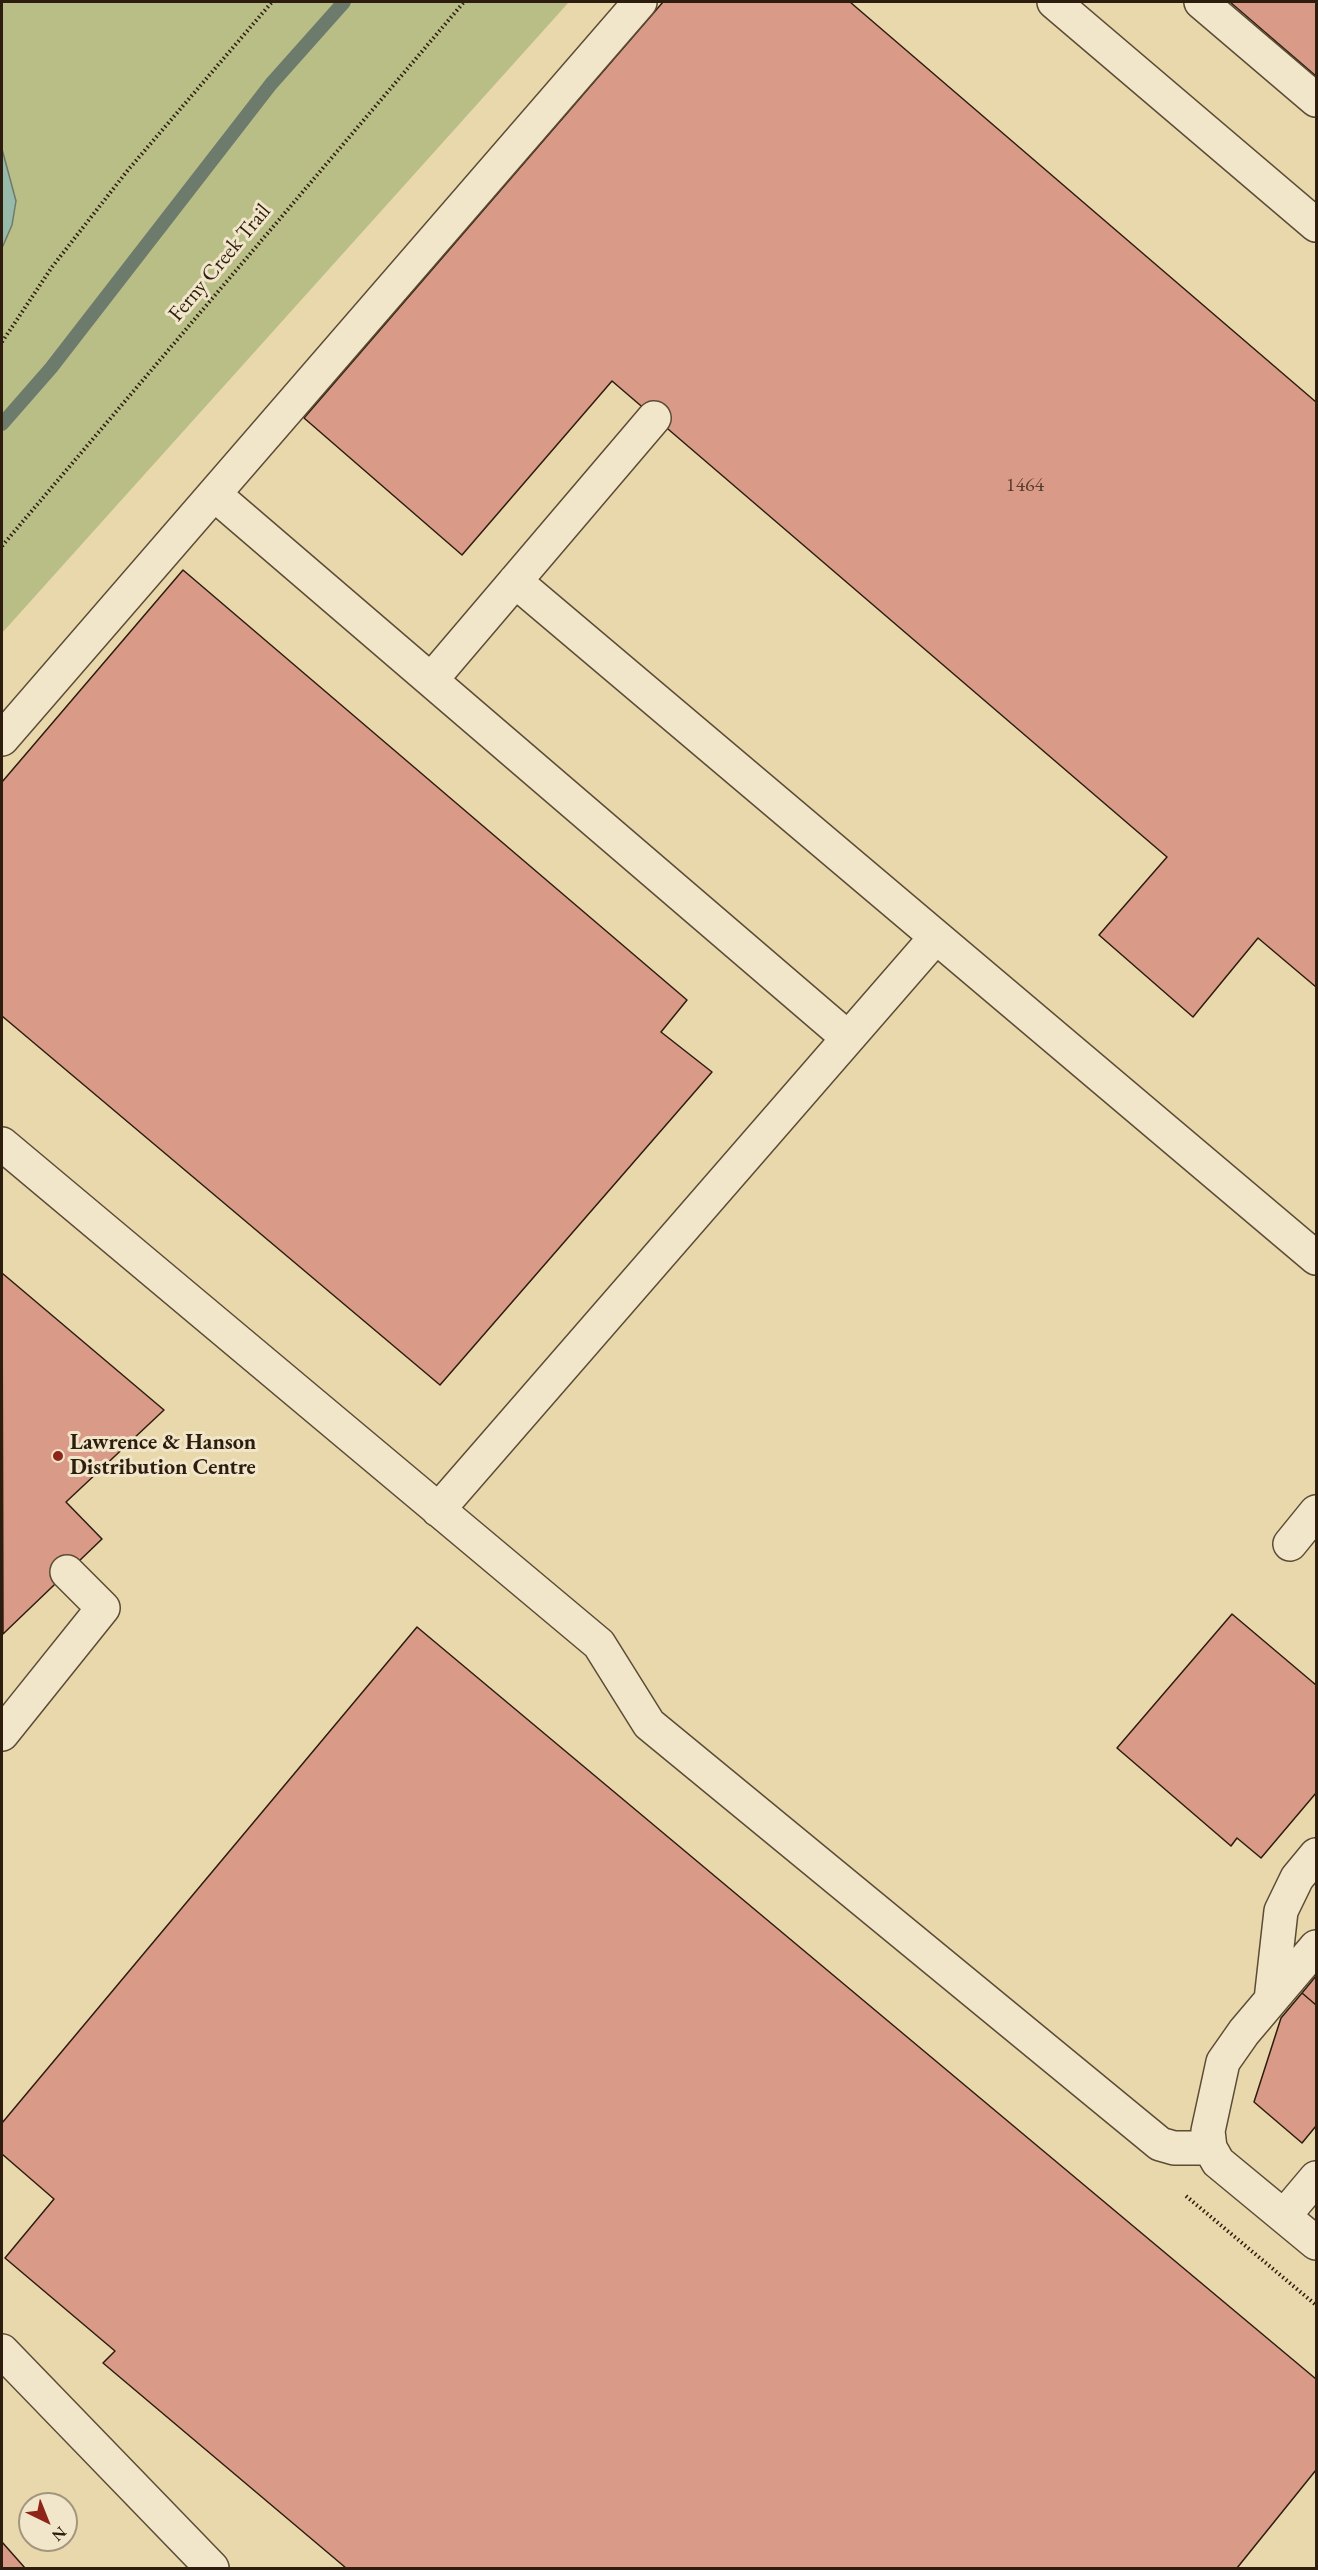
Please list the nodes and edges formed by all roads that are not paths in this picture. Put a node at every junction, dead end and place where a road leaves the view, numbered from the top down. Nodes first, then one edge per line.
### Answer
1 (640, 2) edge
2 (1054, 2) edge
3 (1201, 2) edge
4 (1317, 100) edge
5 (1317, 225) edge
6 (654, 418) dead end
7 (214, 494) junction
8 (515, 581) junction
9 (431, 680) junction
10 (2, 740) edge
11 (936, 937) junction
12 (848, 1038) junction
13 (2, 1144) edge
14 (1317, 1258) edge
15 (438, 1510) junction
16 (1317, 1512) edge
17 (1290, 1544) dead end
18 (67, 1572) dead end
19 (2, 1734) edge
20 (1317, 1855) edge
21 (1317, 1947) edge
22 (1271, 2000) junction
23 (1210, 2148) junction
24 (1317, 2178) edge
25 (1284, 2216) junction
26 (1317, 2243) edge
27 (2, 2351) edge
28 (212, 2568) edge

1 - 7 lane
2 - 5 lane
3 - 4 lane
6 - 8 lane
7 - 9 lane
7 - 10 lane
8 - 9 lane
8 - 11 lane
9 - 12 lane
11 - 12 lane
11 - 14 lane
12 - 15 lane
13 - 15 lane
15 - 23 lane
16 - 17 lane
18 - 19 lane
20 - 22 lane
21 - 22 lane
22 - 23 lane
23 - 25 lane
24 - 25 lane
25 - 26 lane
27 - 28 lane

